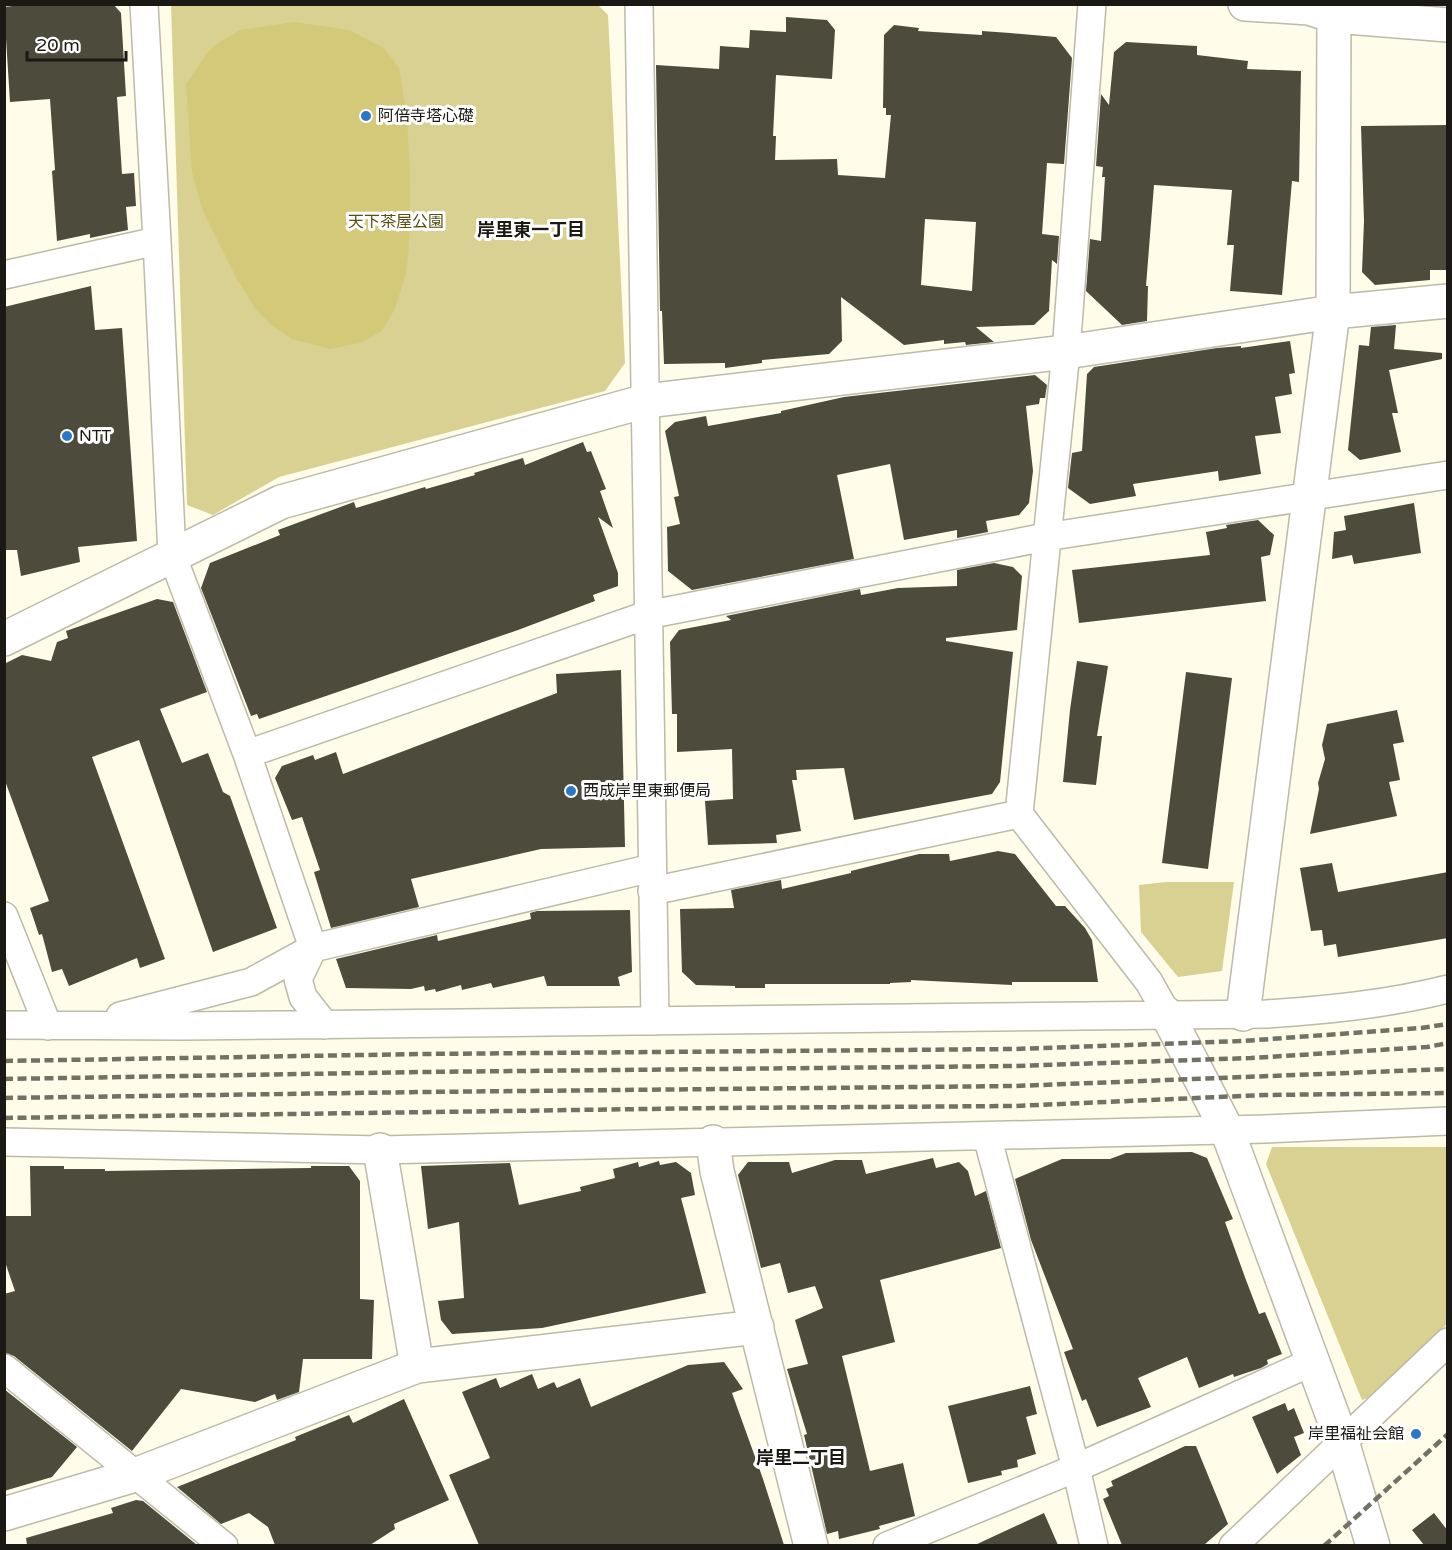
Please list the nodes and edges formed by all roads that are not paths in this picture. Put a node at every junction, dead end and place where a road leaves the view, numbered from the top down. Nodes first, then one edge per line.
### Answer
1 (144, 4) edge
2 (639, 4) edge
3 (1092, 4) edge
4 (1245, 4) edge
5 (1334, 10) edge
6 (1448, 25) edge
7 (157, 241) junction
8 (4, 275) edge
9 (1448, 301) edge
10 (1333, 312) junction
11 (1066, 352) junction
12 (646, 401) junction
13 (1448, 475) edge
14 (1308, 496) junction
15 (1046, 537) junction
16 (172, 555) junction
17 (647, 615) junction
18 (4, 639) edge
19 (247, 754) junction
20 (1019, 813) junction
21 (652, 880) junction
22 (4, 916) edge
23 (313, 948) junction
24 (1448, 989) edge
25 (1167, 1014) junction
26 (1243, 1014) junction
27 (655, 1022) junction
28 (4, 1025) edge
29 (325, 1025) junction
30 (48, 1026) junction
31 (84, 1026) junction
32 (1448, 1121) edge
33 (1227, 1130) junction
34 (987, 1136) junction
35 (4, 1142) edge
36 (712, 1142) junction
37 (380, 1150) junction
38 (757, 1327) junction
39 (1448, 1342) edge
40 (1312, 1362) junction
41 (417, 1366) junction
42 (4, 1368) edge
43 (1342, 1441) junction
44 (1076, 1468) junction
45 (135, 1475) junction
46 (4, 1514) edge
47 (224, 1545) edge
48 (811, 1545) edge
49 (887, 1545) edge
50 (1094, 1545) edge
51 (1233, 1545) edge
52 (1373, 1545) edge

1 - 7 street
2 - 12 street
3 - 11 street
4 - 5 street
5 - 6 street
5 - 10 street
7 - 8 street
7 - 16 street
9 - 10 street
10 - 11 street
10 - 14 street
11 - 12 street
11 - 15 street
12 - 16 street
12 - 17 street
13 - 14 street
14 - 15 street
14 - 26 street
15 - 17 street
15 - 20 street
16 - 18 street
16 - 19 street
17 - 19 street
17 - 21 street
19 - 23 street
20 - 21 street
20 - 25 street
21 - 23 street
21 - 27 street
22 - 30 street
23 - 29 street
23 - 31 street
24 - 26 street
25 - 26 street
25 - 27 street
25 - 33 street
27 - 29 street
28 - 30 street
29 - 31 street
30 - 31 street
32 - 33 street
33 - 34 street
33 - 40 street
34 - 36 street
34 - 44 street
35 - 37 street
36 - 37 street
36 - 38 street
37 - 41 street
38 - 41 street
38 - 48 street
39 - 43 street
40 - 43 street
40 - 44 street
41 - 45 street
42 - 45 street
43 - 51 street
43 - 52 street
44 - 49 street
44 - 50 street
45 - 46 street
45 - 47 street

